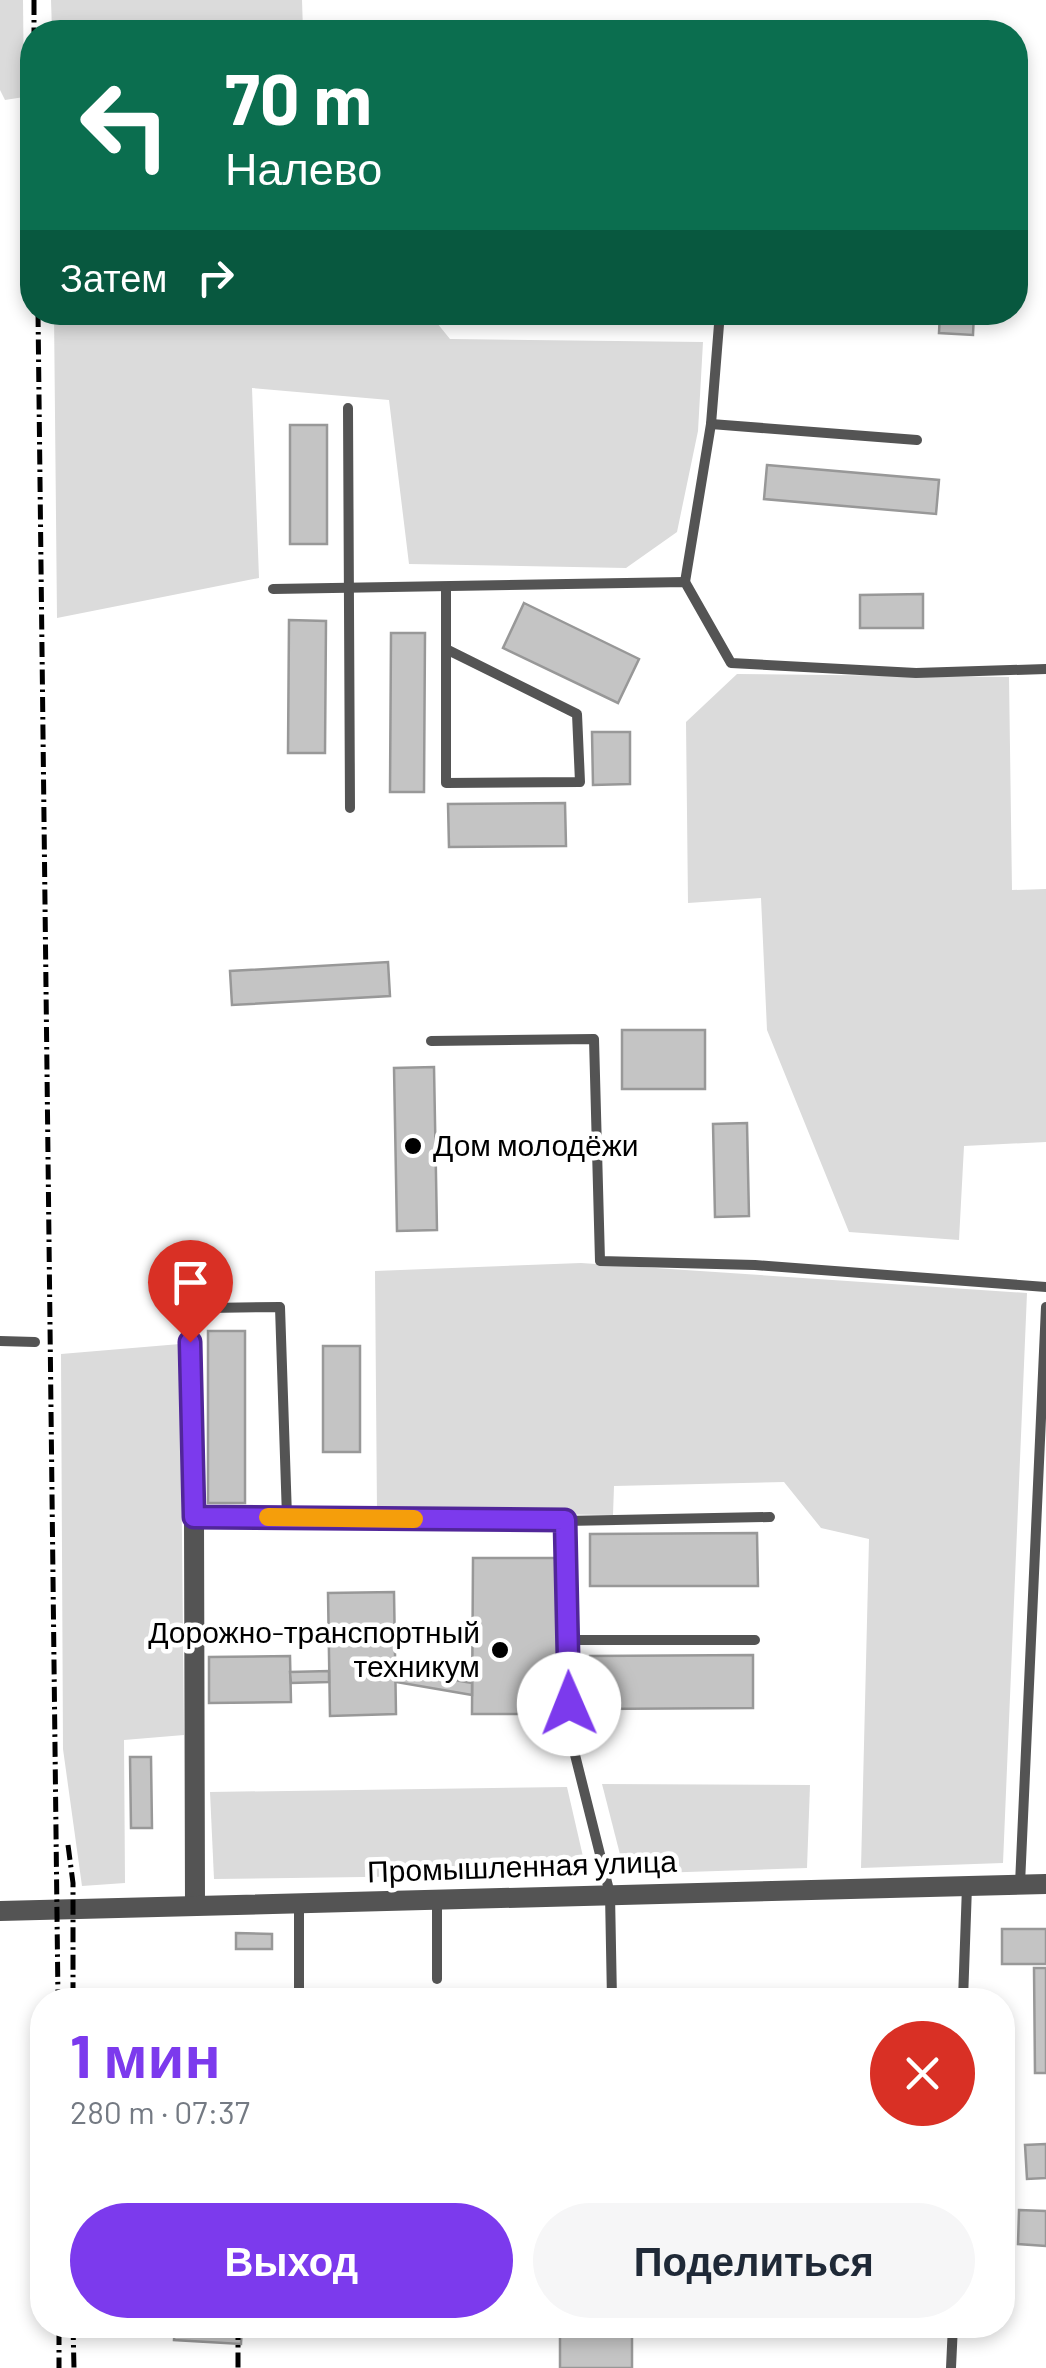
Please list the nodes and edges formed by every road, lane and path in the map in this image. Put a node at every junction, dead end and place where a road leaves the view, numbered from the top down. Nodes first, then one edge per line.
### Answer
1 (719, 325) edge
2 (348, 408) dead end
3 (711, 424) junction
4 (917, 440) dead end
5 (685, 582) junction
6 (446, 587) junction
7 (348, 588) junction
8 (273, 589) dead end
9 (446, 649) junction
10 (1046, 669) edge
11 (350, 808) dead end
12 (432, 1041) dead end
13 (1046, 1287) edge
14 (1046, 1307) edge
15 (207, 1308) dead end
16 (0, 1340) edge
17 (36, 1342) dead end
18 (190, 1342) dead end
19 (194, 1517) junction
20 (287, 1517) junction
21 (770, 1517) dead end
22 (565, 1520) junction
23 (568, 1640) junction
24 (755, 1640) dead end
25 (1020, 1884) junction
26 (1046, 1884) edge
27 (967, 1886) junction
28 (610, 1894) junction
29 (437, 1900) junction
30 (298, 1903) junction
31 (195, 1906) junction
32 (0, 1912) edge
33 (437, 1979) dead end
34 (299, 1988) edge
35 (612, 1988) edge
36 (963, 1988) edge
37 (952, 2338) edge
38 (951, 2368) edge

1 - 3 lane
2 - 7 lane
3 - 4 lane
3 - 5 lane
5 - 6 lane
5 - 10 lane
6 - 7 lane
6 - 9 lane
7 - 8 lane
7 - 11 lane
9 - 9 lane
12 - 13 lane
14 - 25 lane
15 - 20 lane
16 - 17 lane
18 - 19 street
19 - 20 lane
19 - 31 street
20 - 22 lane
21 - 22 lane
22 - 23 lane
23 - 24 lane
23 - 28 lane
25 - 26 street, Промышленная улица
25 - 27 street, Промышленная улица
27 - 28 street, Промышленная улица
27 - 36 lane
28 - 29 street, Промышленная улица
28 - 35 lane
29 - 30 street, Промышленная улица
29 - 33 lane
30 - 31 street, Промышленная улица
30 - 34 lane
31 - 32 street, Промышленная улица
37 - 38 lane

